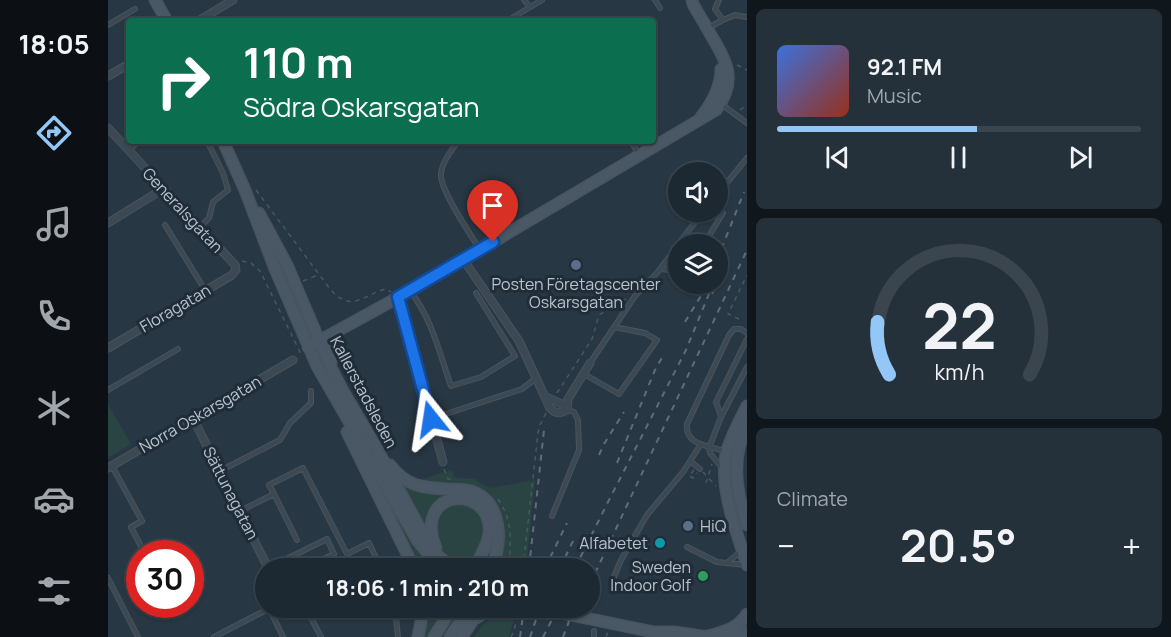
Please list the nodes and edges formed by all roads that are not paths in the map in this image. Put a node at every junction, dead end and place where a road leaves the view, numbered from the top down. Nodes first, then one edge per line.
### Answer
1 (155, 0) edge
2 (233, 0) edge
3 (524, 0) edge
4 (542, 0) edge
5 (655, 0) edge
6 (692, 0) edge
7 (719, 0) edge
8 (530, 8) junction
9 (135, 9) dead end
10 (660, 9) dead end
11 (747, 17) edge
12 (165, 18) edge
13 (203, 18) edge
14 (512, 18) edge
15 (723, 20) junction
16 (108, 25) edge
17 (707, 29) junction
18 (126, 66) edge
19 (108, 76) edge
20 (717, 102) junction
21 (747, 123) edge
22 (109, 130) edge
23 (135, 144) edge
24 (208, 144) edge
25 (225, 144) edge
26 (456, 144) edge
27 (633, 144) edge
28 (128, 150) junction
29 (640, 155) junction
30 (747, 158) edge
31 (728, 181) edge
32 (248, 187) junction
33 (164, 189) junction
34 (695, 222) edge
35 (108, 223) edge
36 (165, 225) dead end
37 (199, 227) junction
38 (686, 234) edge
39 (480, 250) junction
40 (668, 258) edge
41 (463, 259) junction
42 (235, 265) joint
43 (660, 269) junction
44 (668, 270) edge
45 (206, 290) junction
46 (410, 291) junction
47 (476, 293) dead end
48 (397, 298) junction
49 (312, 324) junction
50 (615, 327) junction
51 (342, 330) junction
52 (747, 333) edge
53 (747, 339) edge
54 (320, 341) junction
55 (308, 347) junction
56 (108, 348) edge
57 (178, 350) dead end
58 (293, 360) road end
59 (590, 363) joint
60 (317, 366) junction
61 (330, 366) junction
62 (747, 367) edge
63 (583, 374) junction
64 (536, 379) junction
65 (108, 390) edge
66 (311, 391) dead end
67 (544, 396) junction
68 (747, 406) edge
69 (567, 410) junction
70 (721, 417) junction
71 (193, 418) junction
72 (431, 419) junction
73 (747, 425) edge
74 (701, 444) junction
75 (709, 448) junction
76 (377, 449) junction
77 (732, 460) junction
78 (690, 461) junction
79 (443, 462) dead end
80 (110, 467) edge
81 (698, 467) dead end
82 (220, 471) junction
83 (724, 471) junction
84 (274, 494) junction
85 (240, 511) junction
86 (552, 516) dead end
87 (747, 525) edge
88 (138, 540) edge
89 (297, 540) dead end
90 (687, 547) dead end
91 (742, 550) junction
92 (263, 558) edge
93 (288, 558) edge
94 (325, 558) edge
95 (376, 558) edge
96 (409, 558) edge
97 (436, 558) edge
98 (439, 558) edge
99 (442, 558) edge
100 (479, 558) edge
101 (494, 558) edge
102 (727, 562) junction
103 (746, 565) edge
104 (614, 576) dead end
105 (108, 578) edge
106 (114, 589) junction
107 (108, 592) edge
108 (747, 614) edge
109 (255, 615) edge
110 (274, 618) edge
111 (311, 618) edge
112 (396, 618) edge
113 (422, 618) edge
114 (446, 618) edge
115 (462, 618) edge
116 (476, 618) edge
117 (570, 618) edge
118 (597, 626) junction
119 (747, 632) edge
120 (659, 634) edge
121 (138, 637) edge
122 (214, 637) edge
123 (284, 637) edge
124 (321, 637) edge
125 (398, 637) edge
126 (418, 637) edge
127 (434, 637) edge
128 (450, 637) edge
129 (462, 637) edge
130 (594, 637) edge
131 (706, 637) edge
132 (729, 637) edge

1 - 12 main road
2 - 13 street
3 - 8 lane
4 - 8 lane
5 - 10 lane
6 - 17 main road
7 - 15 lane
8 - 14 lane
9 - 16 lane
11 - 15 lane
15 - 17 lane
17 - 20 main road
18 - 19 street
20 - 21 lane
20 - 29 main road
22 - 28 street, Generalsgatan
23 - 28 lane
24 - 37 lane
25 - 32 main road, Kallerstadsleden
26 - 39 lane
27 - 29 lane
28 - 33 street, Generalsgatan
29 - 39 main road
30 - 31 lane
32 - 49 main road, Kallerstadsleden
32 - 55 main road, Kallerstadsleden
33 - 35 street
33 - 37 street, Generalsgatan
34 - 38 lane
36 - 45 lane
37 - 42 street, Generalsgatan
39 - 41 main road
40 - 43 lane
41 - 46 main road
41 - 64 street
42 - 45 street, Floragatan
43 - 44 lane
43 - 50 lane
45 - 56 street, Floragatan
46 - 47 lane
46 - 48 main road
48 - 51 main road
48 - 72 street
49 - 51 main road
49 - 54 main road, Kallerstadsleden
50 - 59 lane
50 - 63 lane
51 - 54 main road
51 - 61 main road
52 - 74 lane
53 - 70 lane
54 - 55 main road
54 - 61 main road, Kallerstadsleden
55 - 60 main road, Kallerstadsleden
57 - 65 lane
58 - 71 street, Norra Oskarsgatan
59 - 63 street
60 - 96 main road
60 - 97 main road, Kallerstadsleden
61 - 76 main road, Kallerstadsleden
62 - 70 lane
63 - 69 street
64 - 67 street
64 - 72 lane
66 - 82 lane
67 - 69 street
67 - 69 street
68 - 77 main road
69 - 86 lane
70 - 75 lane
71 - 80 street, Norra Oskarsgatan
71 - 82 street, Sättunagatan
72 - 79 street
73 - 77 main road
74 - 75 lane
74 - 78 lane
75 - 77 lane
75 - 83 lane
76 - 98 main road, Kallerstadsleden
76 - 101 main road
77 - 83 main road
77 - 87 main road
78 - 81 lane
78 - 104 lane
80 - 88 lane
82 - 85 street, Sättunagatan
83 - 91 main road
84 - 85 lane
84 - 89 lane
84 - 95 lane
85 - 92 street, Sättunagatan
90 - 102 lane
91 - 102 lane
91 - 103 main road
93 - 94 lane
99 - 100 main road
102 - 103 lane
105 - 106 lane
106 - 107 lane
106 - 121 lane
108 - 131 main road
109 - 122 lane
110 - 123 lane
111 - 124 lane
112 - 125 lane
113 - 126 main road
114 - 127 main road
115 - 128 main road
116 - 129 main road
117 - 118 main road, bridge
118 - 120 main road
118 - 130 lane
119 - 132 main road
120 - 131 main road

